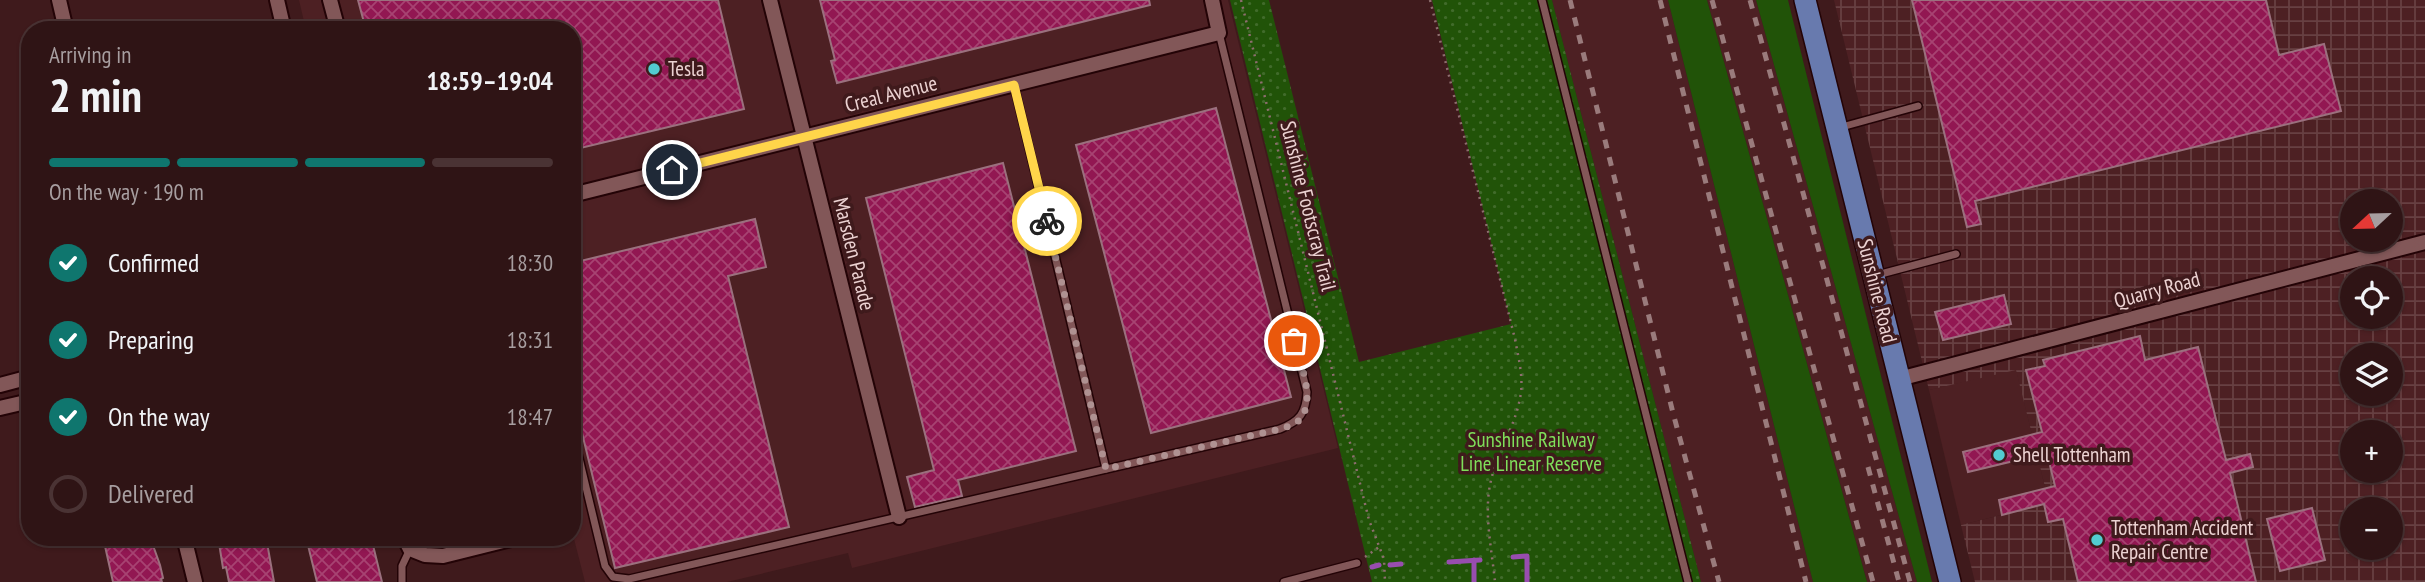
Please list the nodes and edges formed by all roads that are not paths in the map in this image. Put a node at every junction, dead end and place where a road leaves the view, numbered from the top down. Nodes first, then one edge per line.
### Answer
1 (59, 0) edge
2 (278, 0) edge
3 (330, 0) edge
4 (770, 0) edge
5 (1212, 0) edge
6 (1542, 0) edge
7 (1809, 1) edge
8 (64, 21) edge
9 (283, 21) edge
10 (336, 21) edge
11 (1219, 33) junction
12 (1014, 85) junction
13 (1918, 106) dead end
14 (1836, 128) junction
15 (803, 138) junction
16 (581, 193) edge
17 (2425, 242) edge
18 (1956, 254) dead end
19 (1873, 276) junction
20 (21, 379) edge
21 (1899, 379) junction
22 (0, 384) edge
23 (21, 403) edge
24 (0, 408) edge
25 (581, 466) edge
26 (1106, 469) junction
27 (899, 517) junction
28 (186, 546) edge
29 (406, 546) edge
30 (412, 546) edge
31 (483, 546) edge
32 (1357, 563) road end
33 (195, 582) edge
34 (402, 582) edge
35 (1284, 582) edge
36 (1688, 582) edge
37 (1950, 582) edge

1 - 8 street
2 - 9 street
3 - 10 street
4 - 15 street, Marsden Parade
5 - 11 street
6 - 36 lane
7 - 14 main road, Sunshine Road
11 - 12 street, Creal Avenue
11 - 26 lane
12 - 15 street, Creal Avenue
12 - 26 lane
13 - 14 lane
14 - 19 main road, Sunshine Road
15 - 16 street, Creal Avenue
15 - 27 street, Marsden Parade
17 - 21 street, Quarry Road
18 - 19 lane
19 - 21 main road, Sunshine Road
20 - 22 street
21 - 37 main road, Sunshine Road
23 - 24 street
25 - 27 lane
26 - 27 lane
28 - 33 street
29 - 34 lane
30 - 31 street
32 - 35 lane

